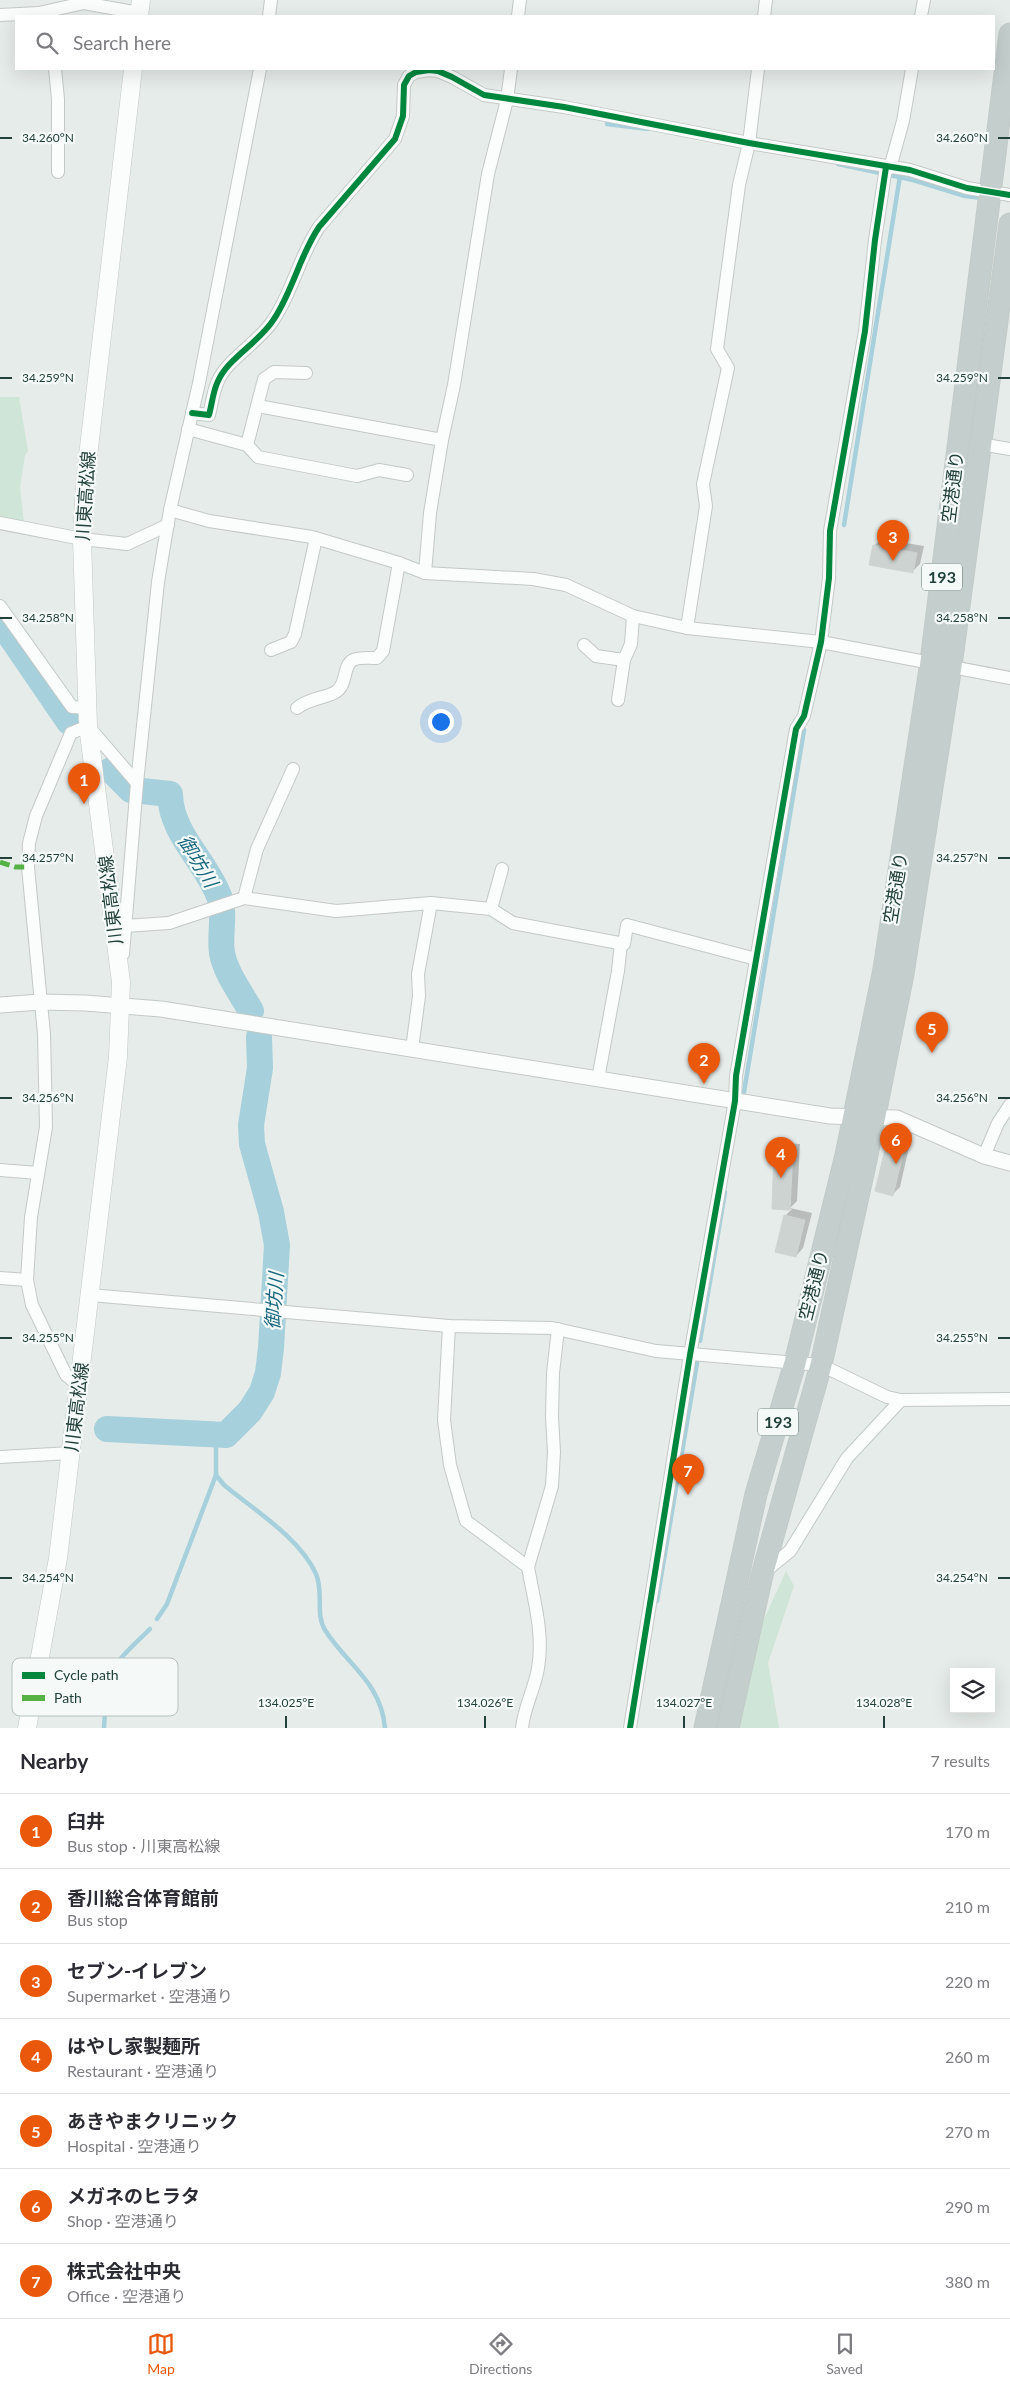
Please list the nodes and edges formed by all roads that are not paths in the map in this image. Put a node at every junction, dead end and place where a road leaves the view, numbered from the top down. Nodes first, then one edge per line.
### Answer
1 (271, 0) edge
2 (520, 0) edge
3 (766, 0) edge
4 (924, 0) edge
5 (140, 10) edge
6 (0, 15) edge
7 (40, 15) edge
8 (269, 15) edge
9 (518, 15) edge
10 (764, 15) edge
11 (921, 15) edge
12 (1010, 34) edge
13 (55, 70) edge
14 (133, 70) edge
15 (260, 70) edge
16 (511, 70) edge
17 (758, 70) edge
18 (912, 70) edge
19 (507, 100) junction
20 (749, 143) junction
21 (888, 167) junction
22 (58, 172) dead end
23 (1000, 194) edge
24 (1010, 224) edge
25 (306, 372) dead end
26 (258, 406) junction
27 (192, 413) junction
28 (188, 429) junction
29 (442, 440) junction
30 (980, 444) junction
31 (247, 445) junction
32 (1010, 449) edge
33 (407, 475) dead end
34 (170, 510) junction
35 (0, 523) edge
36 (168, 525) junction
37 (316, 538) junction
38 (82, 539) junction
39 (399, 563) junction
40 (425, 573) junction
41 (0, 606) edge
42 (632, 616) junction
43 (686, 628) junction
44 (821, 642) junction
45 (584, 645) dead end
46 (270, 650) dead end
47 (624, 660) junction
48 (941, 664) junction
49 (1010, 678) edge
50 (618, 700) dead end
51 (88, 708) junction
52 (297, 708) dead end
53 (88, 726) junction
54 (293, 769) dead end
55 (137, 783) junction
56 (502, 870) dead end
57 (244, 898) junction
58 (431, 903) junction
59 (491, 909) junction
60 (125, 926) junction
61 (621, 943) junction
62 (756, 959) junction
63 (120, 982) junction
64 (40, 1002) junction
65 (0, 1005) edge
66 (120, 1006) junction
67 (412, 1049) junction
68 (598, 1079) junction
69 (734, 1102) junction
70 (1010, 1105) edge
71 (864, 1117) junction
72 (984, 1156) junction
73 (1010, 1164) edge
74 (0, 1170) edge
75 (38, 1173) junction
76 (0, 1278) edge
77 (27, 1280) junction
78 (90, 1295) junction
79 (449, 1326) junction
80 (558, 1329) junction
81 (690, 1355) junction
82 (795, 1363) junction
83 (821, 1365) junction
84 (79, 1386) junction
85 (1010, 1399) edge
86 (901, 1400) junction
87 (71, 1453) junction
88 (0, 1457) edge
89 (528, 1568) junction
90 (762, 1575) junction
91 (40, 1658) edge
92 (522, 1728) edge
93 (630, 1728) edge
94 (705, 1728) edge
95 (728, 1728) edge

1 - 8 street
2 - 9 street
3 - 10 street
4 - 11 street
5 - 7 street
6 - 7 street
12 - 23 highway, 空港通り / 193
13 - 22 street
14 - 38 main road, 川東高松線
15 - 27 street
16 - 19 street
17 - 20 street
18 - 21 street
19 - 20 street
19 - 27 street
19 - 29 street
20 - 21 street
20 - 43 street
21 - 23 street
21 - 44 street
23 - 48 highway, 空港通り / 193
24 - 30 highway, 空港通り / 193
25 - 26 street
26 - 29 street
26 - 31 street
27 - 28 street
28 - 31 street
28 - 34 street
29 - 40 street
30 - 32 street
30 - 48 highway, 空港通り / 193
31 - 33 street
34 - 36 street
34 - 37 street
35 - 38 street
36 - 38 street
36 - 55 street
37 - 39 street
37 - 46 street
38 - 51 main road, 川東高松線
39 - 40 street
39 - 52 street
40 - 42 street
41 - 51 street
42 - 43 street
42 - 47 street
43 - 44 street
44 - 48 street
44 - 62 street
45 - 47 street
47 - 50 street
48 - 49 street
48 - 71 highway, 空港通り / 193
51 - 53 main road, 川東高松線
53 - 55 street
53 - 63 main road, 川東高松線
53 - 64 street
54 - 57 street
55 - 60 street
56 - 59 street
57 - 58 street
57 - 60 street
58 - 59 street
58 - 67 street
59 - 61 street
60 - 63 street
61 - 62 street
61 - 68 street
62 - 69 street
63 - 66 main road, 川東高松線
64 - 65 street
64 - 66 street
64 - 75 street
66 - 67 street
66 - 78 main road, 川東高松線
67 - 68 street
68 - 69 street
69 - 71 street
69 - 81 street
70 - 72 street
71 - 72 street
71 - 82 highway, 空港通り / 193
71 - 83 highway, 空港通り / 193
72 - 73 street
74 - 75 street
75 - 77 street
76 - 77 street
77 - 84 street
78 - 79 street
78 - 84 main road, 川東高松線
79 - 80 street
79 - 89 street
80 - 81 street
80 - 89 street
81 - 82 street
81 - 93 street
82 - 83 street
82 - 94 highway, 空港通り / 193
83 - 86 street
83 - 90 highway, 空港通り / 193
84 - 87 main road, 川東高松線
85 - 86 street
86 - 90 street
87 - 88 street
87 - 91 main road, 川東高松線
89 - 92 street
90 - 95 highway, 空港通り / 193

